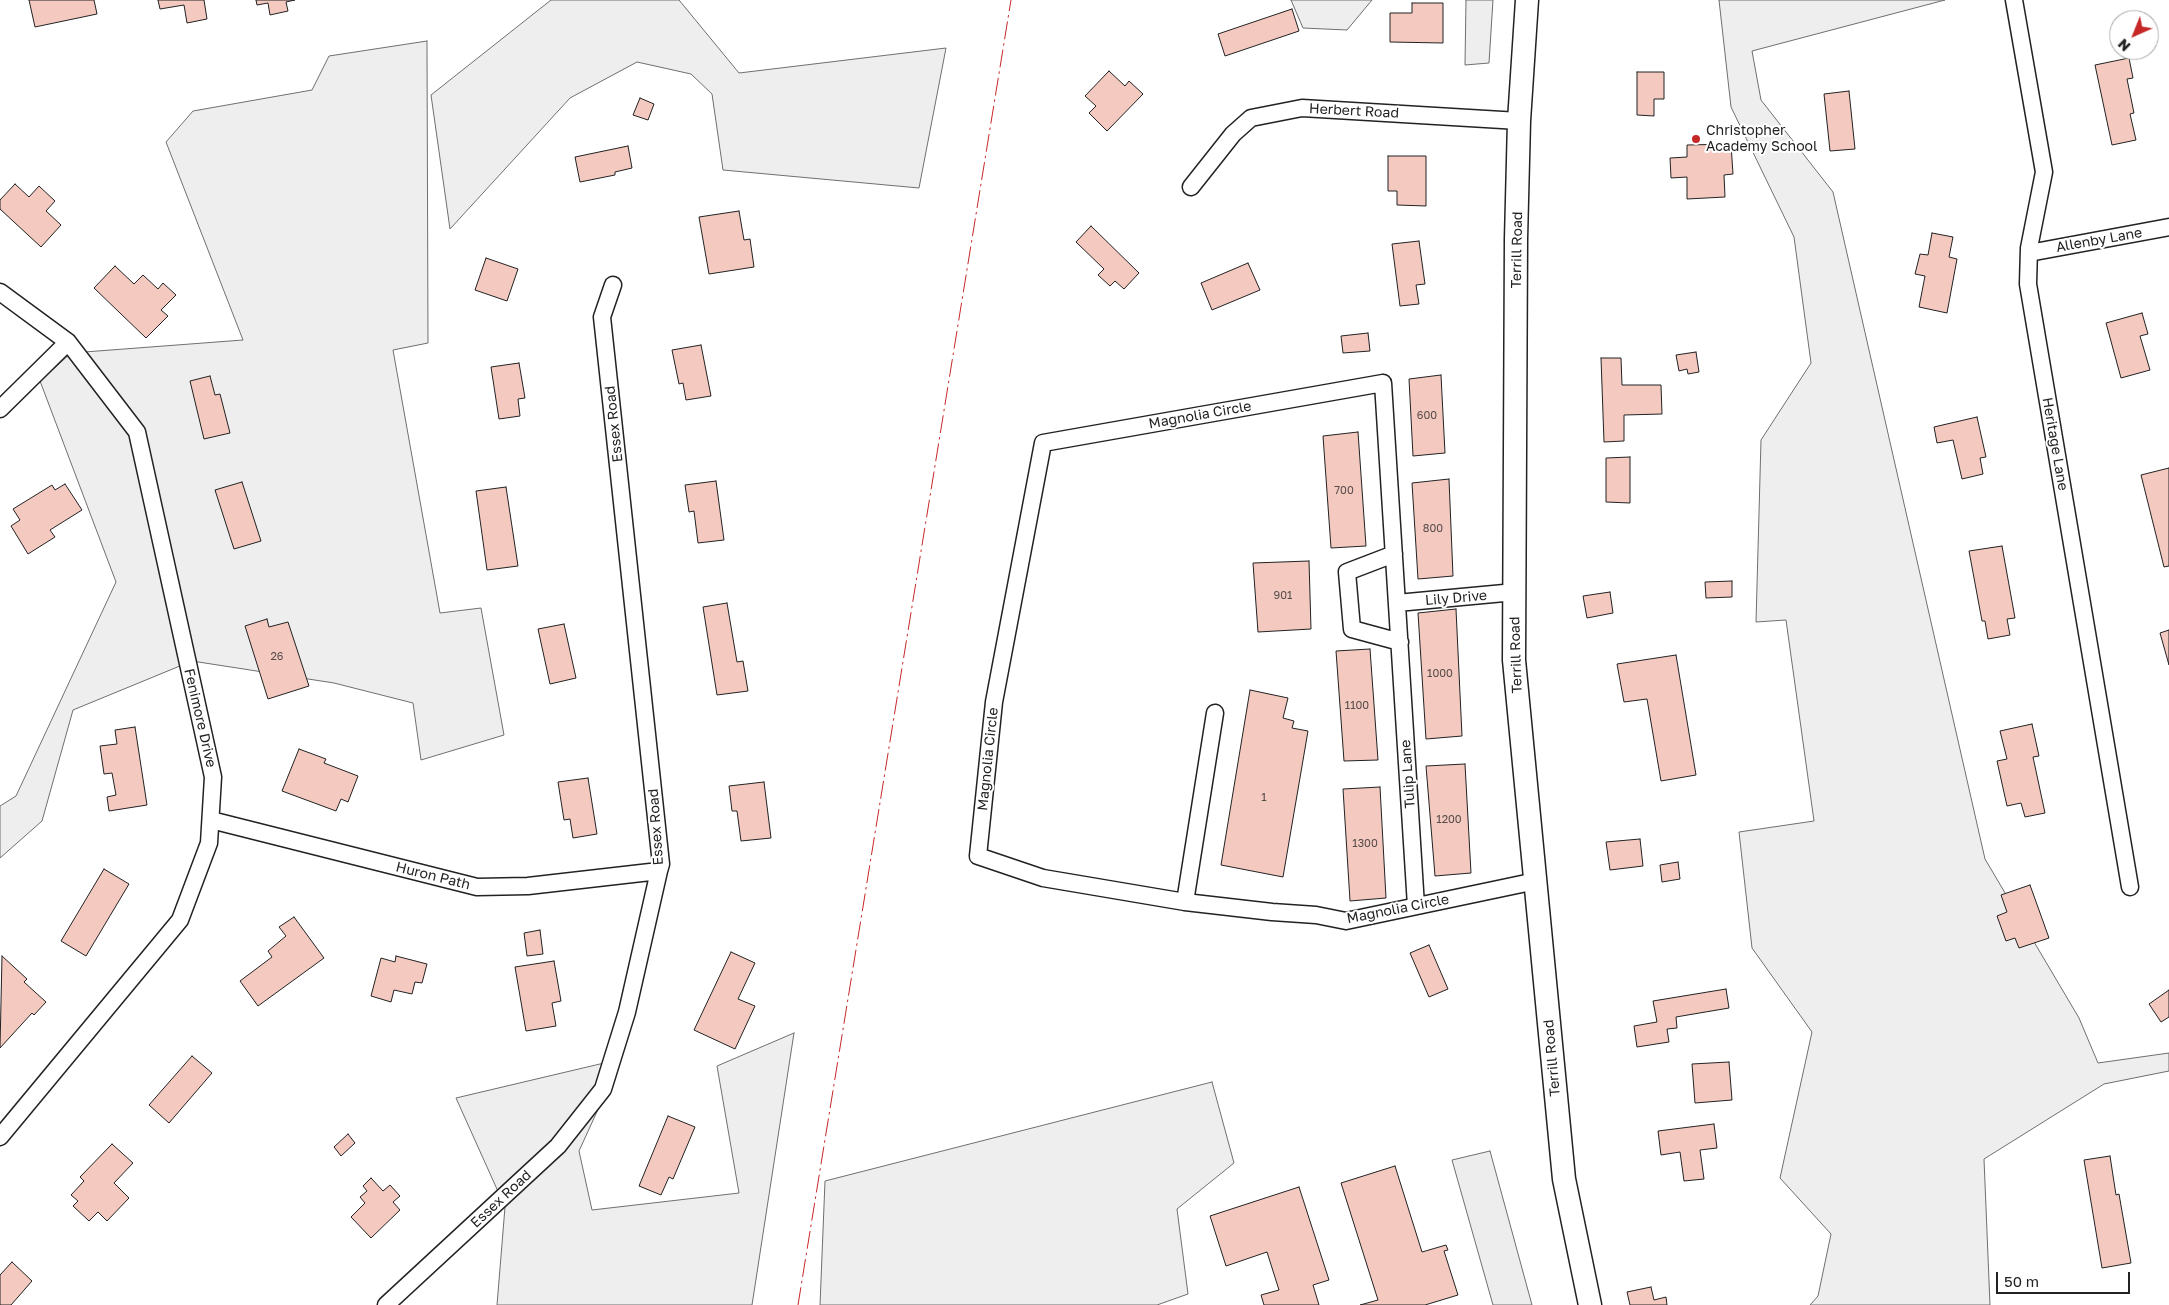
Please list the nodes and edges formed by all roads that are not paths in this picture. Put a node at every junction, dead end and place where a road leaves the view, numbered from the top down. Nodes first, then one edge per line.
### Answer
1 (1527, 0) edge
2 (2014, 0) edge
3 (1519, 121) junction
4 (1191, 187) dead end
5 (2169, 227) edge
6 (2029, 253) junction
7 (613, 285) dead end
8 (0, 292) edge
9 (68, 342) junction
10 (1383, 383) joint
11 (0, 410) edge
12 (1394, 554) junction
13 (1515, 592) junction
14 (1397, 603) junction
15 (1400, 642) junction
16 (1215, 713) dead end
17 (211, 820) junction
18 (659, 872) junction
19 (1536, 881) junction
20 (2130, 887) dead end
21 (1185, 902) junction
22 (1416, 906) junction
23 (0, 1137) edge
24 (386, 1305) edge
25 (1590, 1305) edge

1 - 3 street, Terrill Road
2 - 6 street, Heritage Lane
3 - 4 street, Herbert Road
3 - 13 street, Terrill Road
5 - 6 street, Allenby Lane
6 - 20 street, Heritage Lane
7 - 18 street, Essex Road
8 - 9 street, Fenimore Drive
9 - 11 street
9 - 17 street, Fenimore Drive
10 - 12 street, Tulip Lane
10 - 21 street, Magnolia Circle
12 - 14 street, Tulip Lane
12 - 15 street
13 - 14 street, Lily Drive
13 - 19 street, Terrill Road
14 - 15 street, Tulip Lane
15 - 22 street, Tulip Lane
16 - 21 street
17 - 18 street, Huron Path
17 - 23 street, Fenimore Drive
18 - 24 street, Essex Road
19 - 22 street, Magnolia Circle
19 - 25 street, Terrill Road
21 - 22 street, Magnolia Circle

